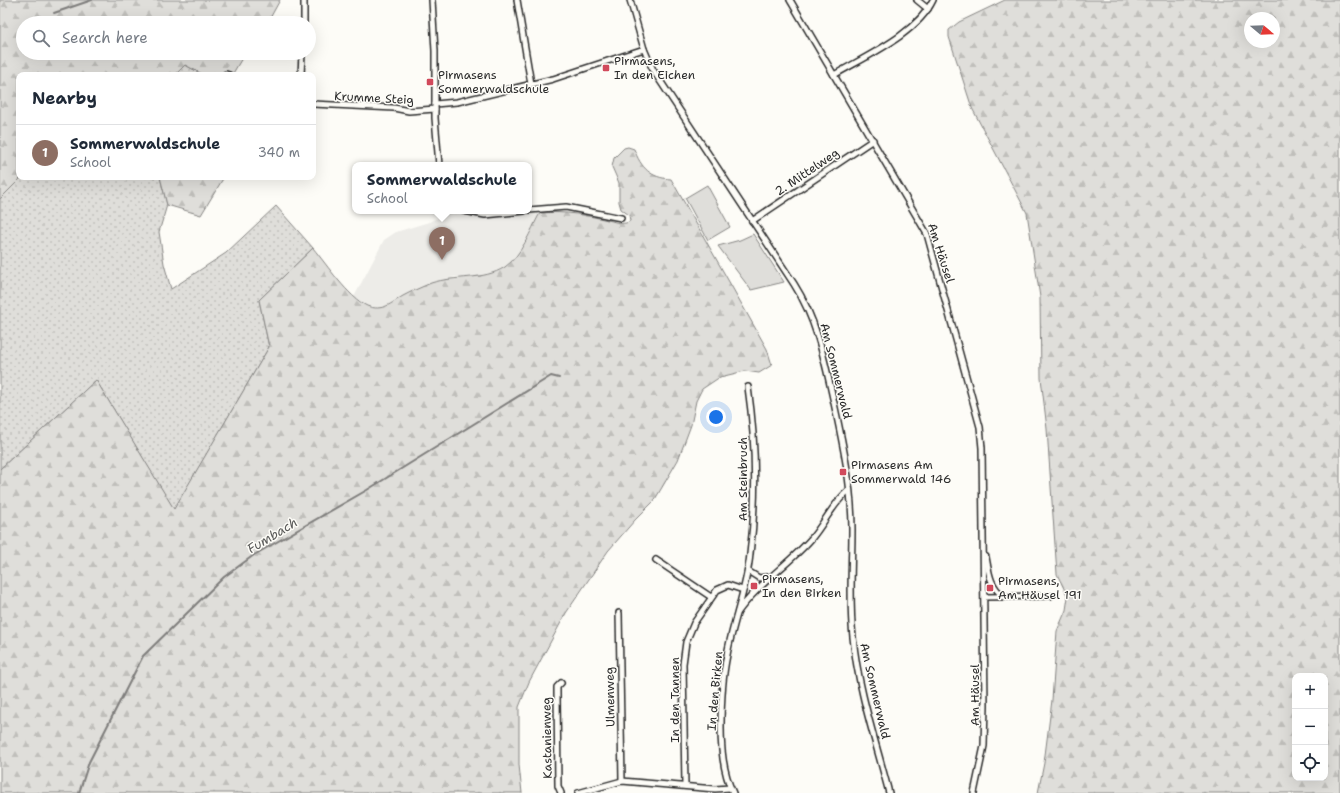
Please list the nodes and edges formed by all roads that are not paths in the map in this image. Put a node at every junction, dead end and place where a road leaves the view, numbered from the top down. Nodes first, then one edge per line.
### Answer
1 (304, 0) edge
2 (432, 0) edge
3 (517, 0) edge
4 (630, 0) edge
5 (790, 0) edge
6 (917, 0) edge
7 (933, 0) edge
8 (928, 9) junction
9 (304, 16) edge
10 (644, 49) junction
11 (302, 60) edge
12 (301, 72) edge
13 (834, 74) junction
14 (531, 84) junction
15 (316, 104) edge
16 (435, 106) junction
17 (873, 140) junction
18 (439, 162) edge
19 (532, 210) edge
20 (480, 214) edge
21 (495, 214) edge
22 (621, 218) dead end
23 (752, 221) junction
24 (748, 387) dead end
25 (849, 490) junction
26 (983, 544) junction
27 (656, 560) dead end
28 (748, 571) junction
29 (768, 577) junction
30 (743, 590) junction
31 (1050, 596) dead end
32 (712, 597) junction
33 (984, 597) junction
34 (1004, 597) junction
35 (619, 613) dead end
36 (737, 614) junction
37 (561, 683) dead end
38 (622, 781) junction
39 (685, 786) junction
40 (705, 791) edge
41 (731, 791) edge
42 (561, 793) edge
43 (578, 793) edge
44 (890, 793) edge
45 (974, 793) edge

1 - 9 street
2 - 16 street
3 - 14 street
4 - 10 street, Am Sommerwald
5 - 13 street, Am Häusel
6 - 8 street
7 - 8 street
8 - 13 street
10 - 14 street, Krumme Steig
10 - 23 street, Am Sommerwald
11 - 12 street
13 - 17 street, Am Häusel
14 - 16 street, Krumme Steig
15 - 16 street, Krumme Steig
16 - 18 street
17 - 23 street, 2. Mittelweg
17 - 26 street, Am Häusel
19 - 22 street
20 - 21 street
23 - 25 street, Am Sommerwald
24 - 28 street, Am Steinbruch
25 - 29 street, In den Birken
25 - 44 street, Am Sommerwald
26 - 33 street, Am Häusel
26 - 34 street, Am Häusel
27 - 32 street
28 - 29 street
28 - 30 street, Am Steinbruch
29 - 36 street, In den Birken
30 - 32 street, In den Tannen
30 - 36 street, Am Steinbruch
31 - 34 street
32 - 39 street, In den Tannen
33 - 34 street
33 - 45 street, Am Häusel
35 - 38 street, Ulmenweg
36 - 41 street, In den Birken
37 - 42 street, Kastanienweg
38 - 39 street
38 - 43 street
39 - 40 street
40 - 41 street

